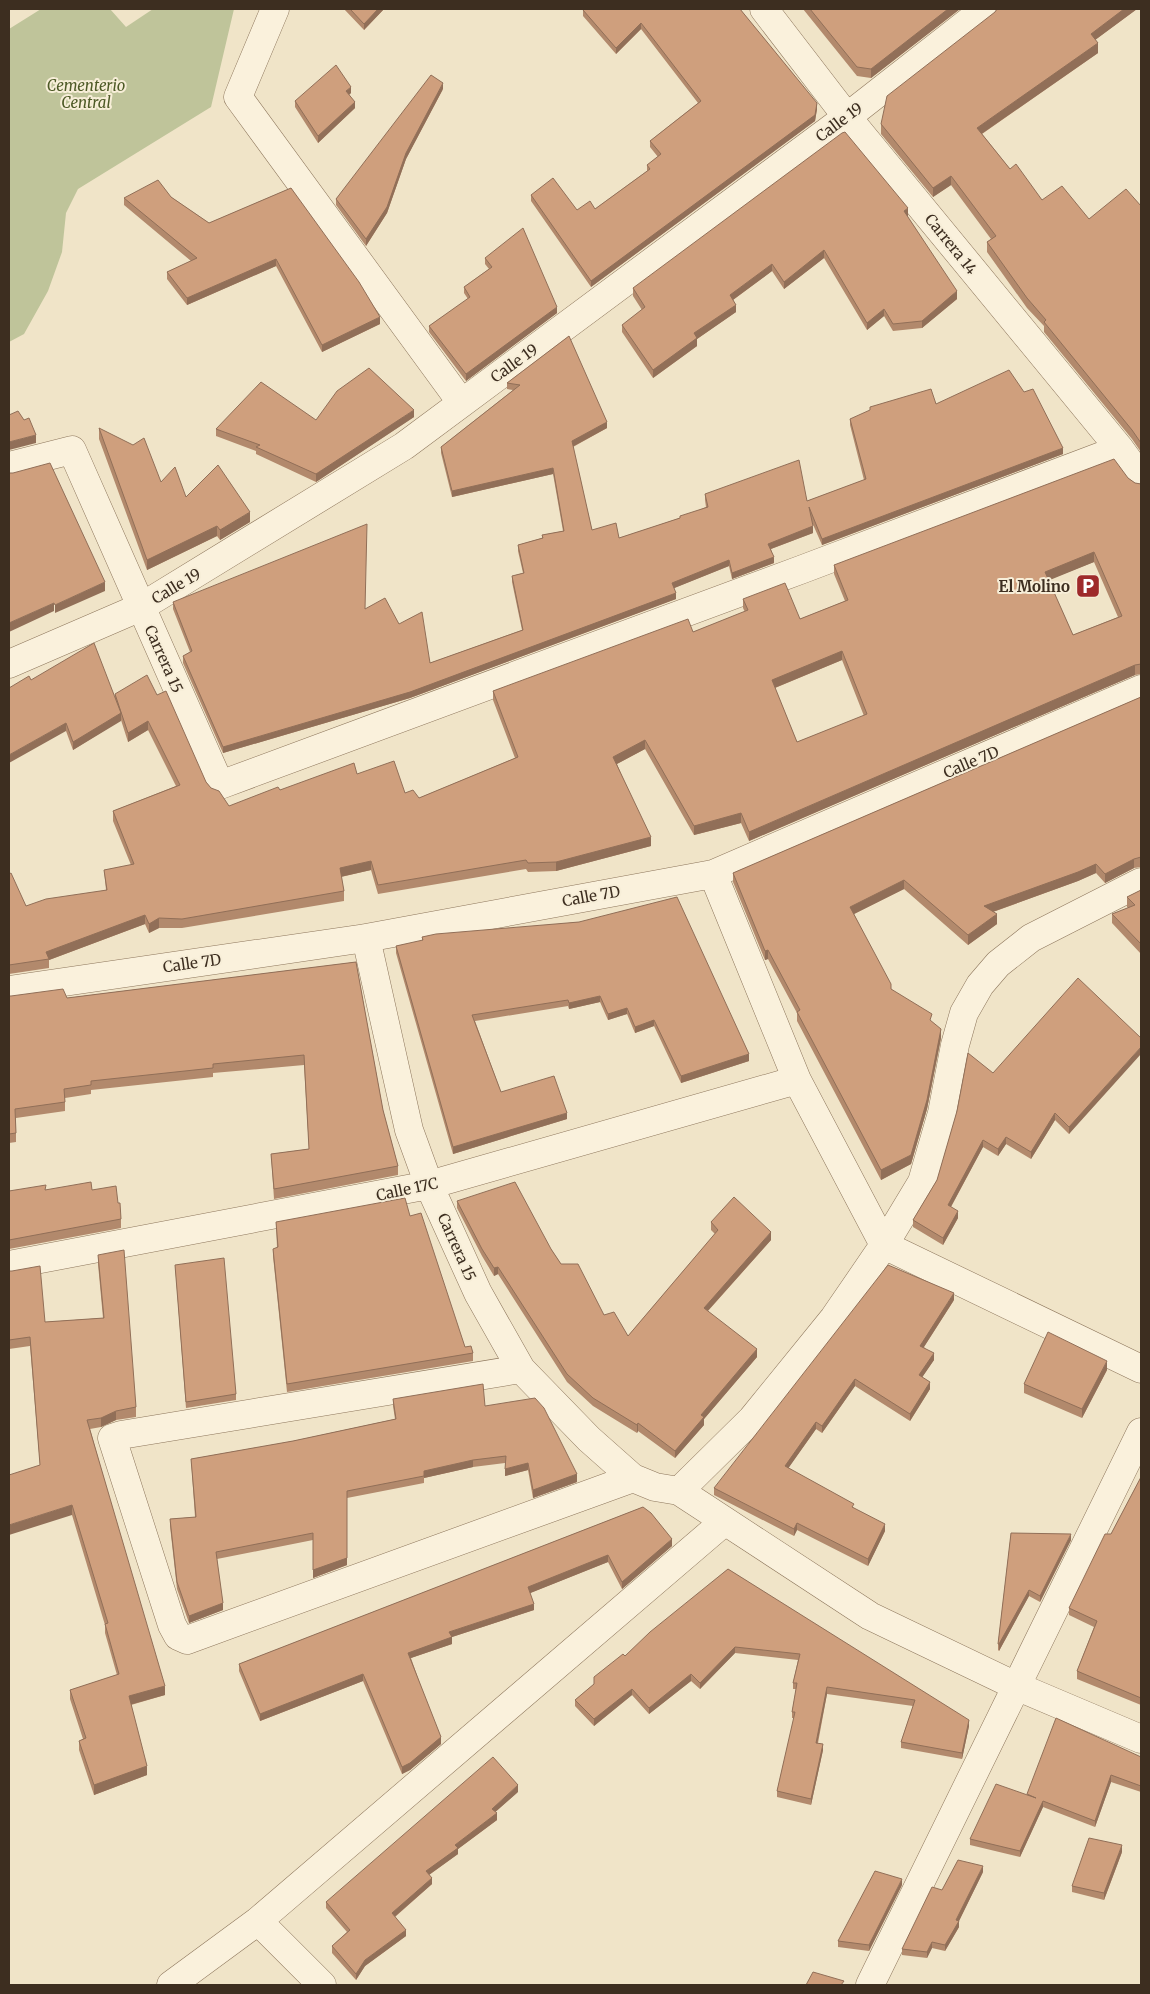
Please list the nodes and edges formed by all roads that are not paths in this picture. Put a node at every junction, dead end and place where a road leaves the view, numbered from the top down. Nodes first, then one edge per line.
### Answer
1 (275, 9) edge
2 (764, 9) edge
3 (985, 9) edge
4 (847, 117) junction
5 (461, 402) junction
6 (1120, 449) junction
7 (9, 466) edge
8 (1141, 478) edge
9 (141, 607) junction
10 (9, 664) edge
11 (1141, 688) edge
12 (713, 874) junction
13 (1141, 882) edge
14 (366, 938) junction
15 (9, 990) edge
16 (797, 1080) junction
17 (429, 1185) junction
18 (884, 1245) junction
19 (9, 1265) edge
20 (521, 1369) junction
21 (1141, 1369) edge
22 (1141, 1432) edge
23 (634, 1478) junction
24 (679, 1491) junction
25 (725, 1521) junction
26 (1016, 1686) junction
27 (1141, 1739) edge
28 (258, 1921) junction
29 (171, 1985) edge
30 (322, 1985) edge
31 (870, 1985) edge

1 - 5 street
2 - 4 street, Carrera 14
3 - 4 street, Calle 19
4 - 5 street, Calle 19
4 - 6 street, Carrera 14
5 - 9 street, Calle 19
6 - 8 street, Carrera 14
6 - 9 street, Carrera 15
7 - 9 street, Carrera 15
9 - 10 street, Calle 19
11 - 12 street, Calle 7D
12 - 14 street, Calle 7D
12 - 16 street
13 - 18 street
14 - 15 street, Calle 7D
14 - 17 street, Carrera 15
16 - 17 street, Calle 17C
16 - 18 street
17 - 19 street, Calle 17C
17 - 20 street, Carrera 15
18 - 21 street
18 - 24 street
20 - 23 street, Carrera 15
20 - 23 street
22 - 26 street
23 - 24 street, Carrera 15
24 - 25 street
25 - 26 street
25 - 28 street
26 - 27 street
26 - 31 street
28 - 29 street
28 - 30 street

